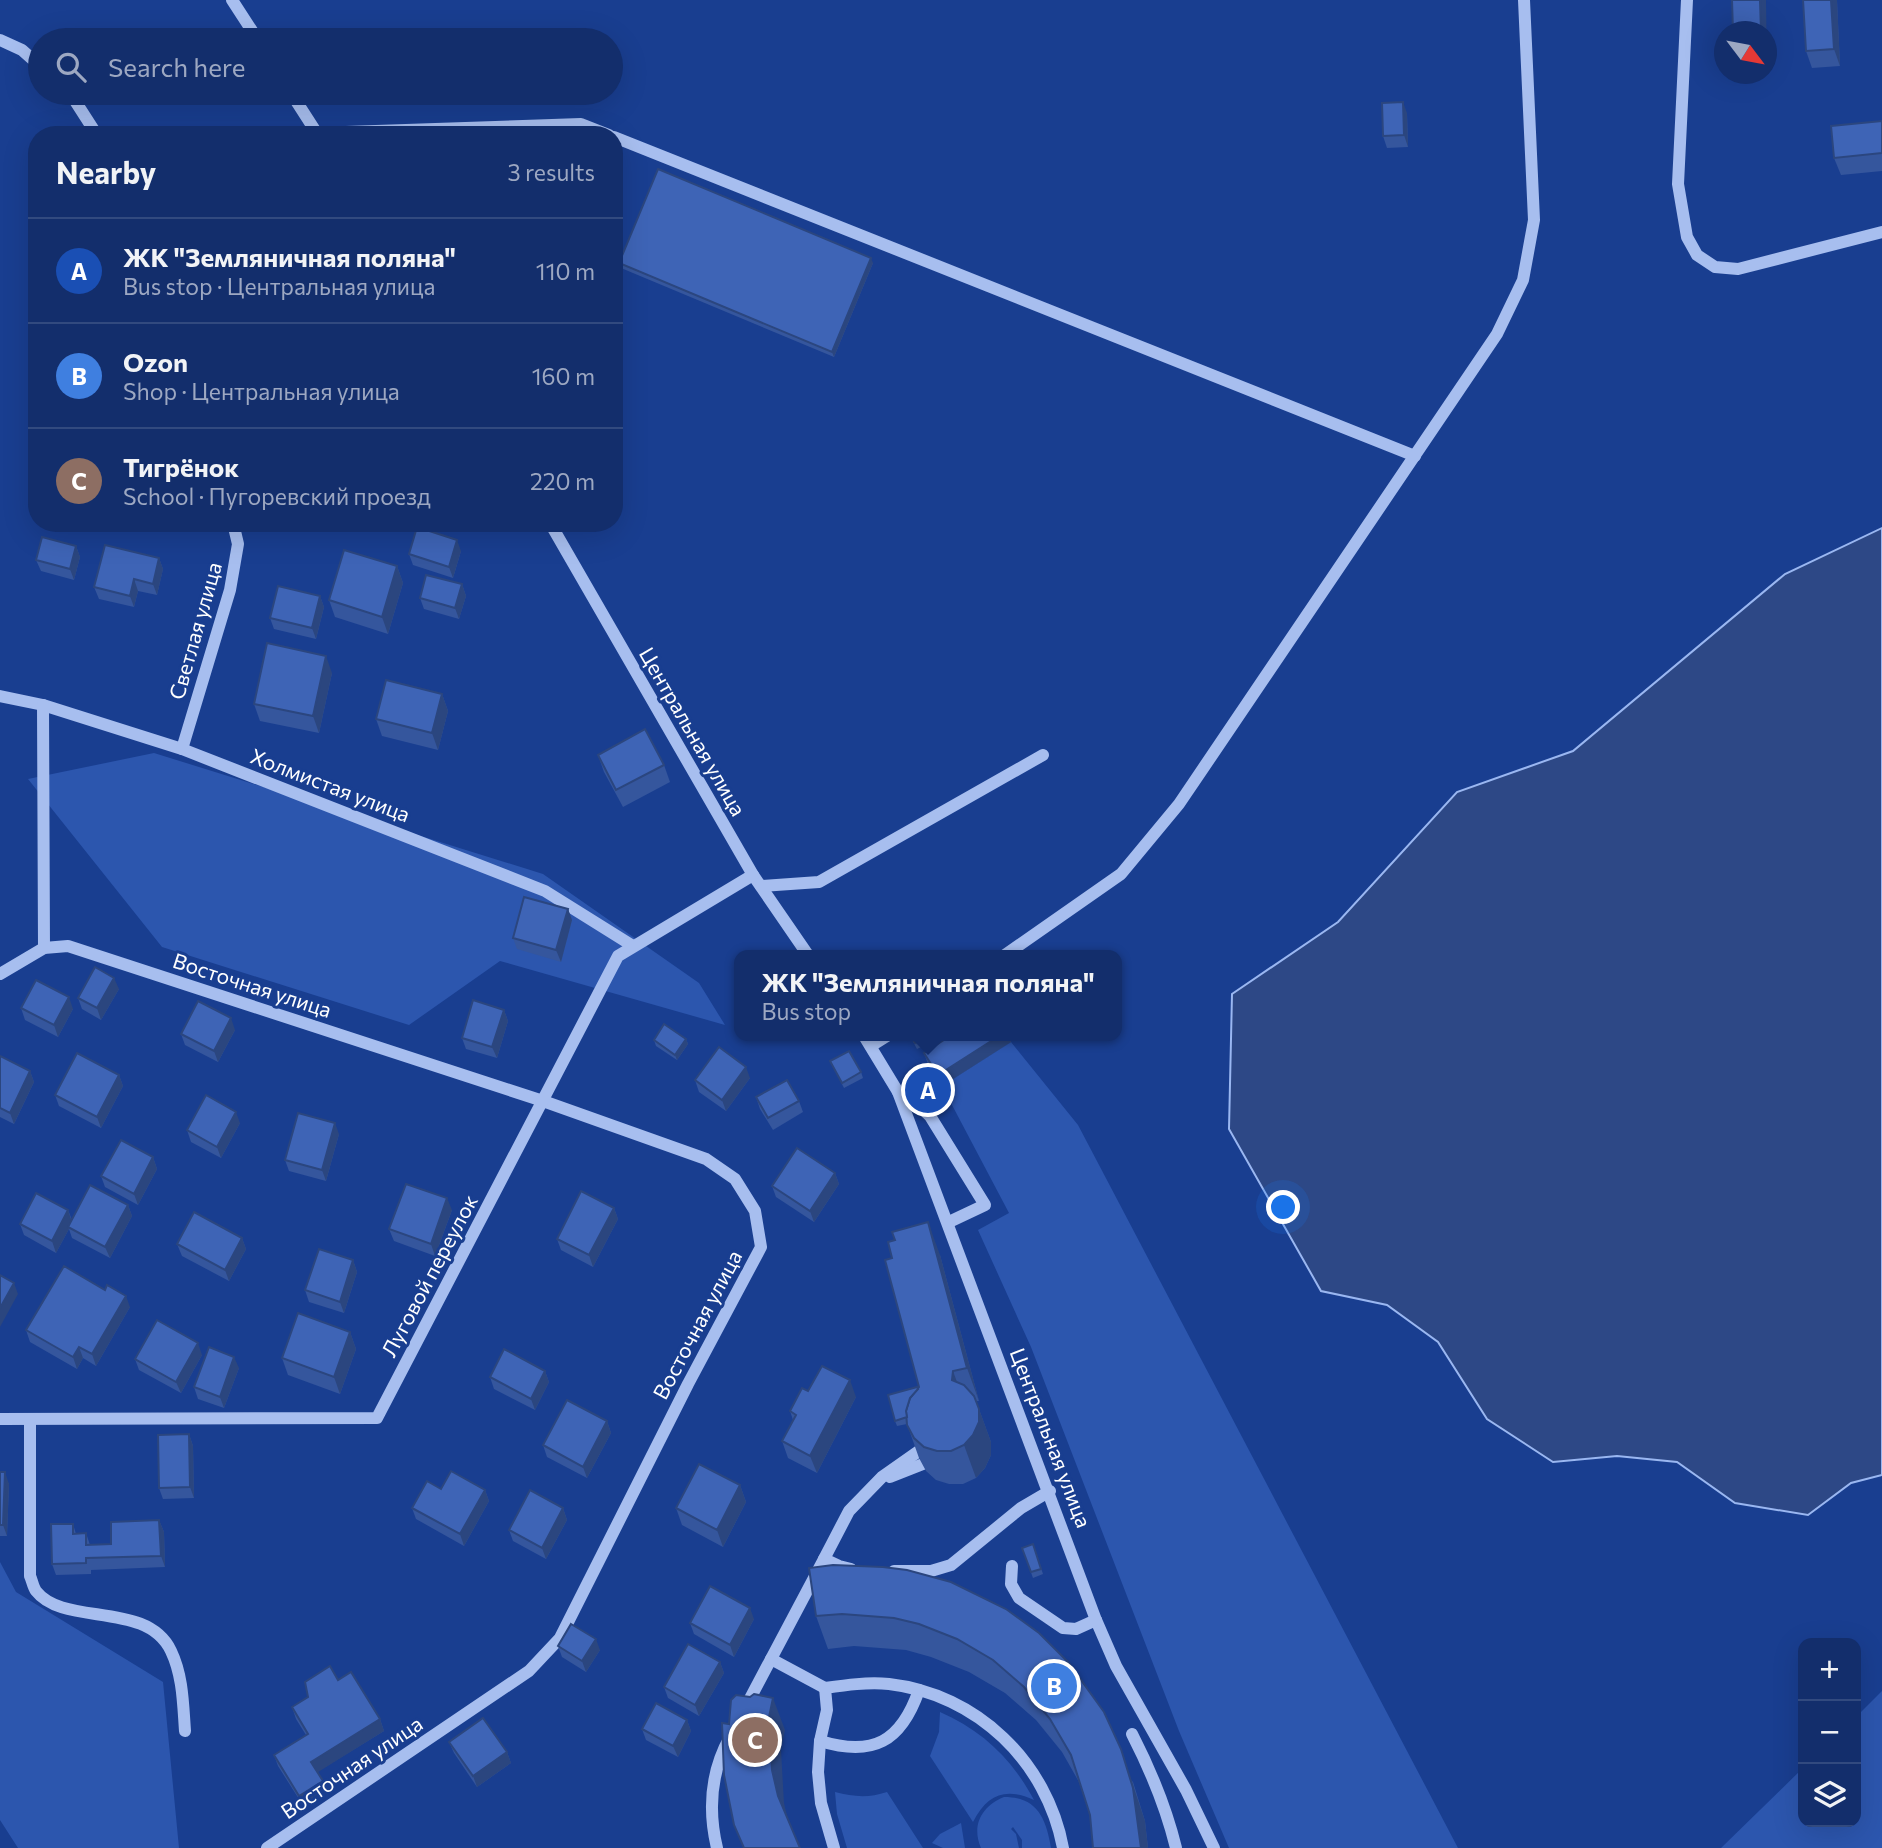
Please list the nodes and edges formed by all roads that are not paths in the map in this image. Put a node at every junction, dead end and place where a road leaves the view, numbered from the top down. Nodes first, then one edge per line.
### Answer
1 (232, 0) edge
2 (1524, 0) edge
3 (1687, 0) edge
4 (250, 28) edge
5 (0, 40) edge
6 (28, 55) edge
7 (78, 105) edge
8 (299, 105) edge
9 (91, 126) edge
10 (312, 126) edge
11 (528, 126) edge
12 (586, 126) edge
13 (623, 141) edge
14 (1882, 232) edge
15 (1415, 456) junction
16 (235, 532) edge
17 (555, 532) edge
18 (0, 696) edge
19 (43, 705) junction
20 (182, 749) junction
21 (1043, 755) dead end
22 (757, 880) junction
23 (632, 946) junction
24 (44, 948) junction
25 (805, 950) edge
26 (1011, 950) edge
27 (0, 974) edge
28 (868, 1041) edge
29 (898, 1092) junction
30 (543, 1101) junction
31 (948, 1222) junction
32 (0, 1419) edge
33 (30, 1419) junction
34 (921, 1458) edge
35 (1050, 1491) junction
36 (824, 1559) junction
37 (1012, 1566) dead end
38 (1096, 1620) junction
39 (771, 1659) junction
40 (825, 1688) junction
41 (919, 1690) junction
42 (185, 1731) dead end
43 (1132, 1734) dead end
44 (820, 1741) junction
45 (267, 1848) edge
46 (717, 1848) edge
47 (834, 1848) edge
48 (1063, 1848) edge
49 (1176, 1848) edge
50 (1214, 1848) edge

1 - 4 street
2 - 15 street
3 - 14 street
5 - 6 street
7 - 9 street
8 - 10 street
11 - 12 street
13 - 15 street
15 - 26 street
16 - 20 street, Светлая улица
17 - 22 street, Центральная улица
18 - 19 street, Холмистая улица
19 - 20 street, Холмистая улица
19 - 24 street
20 - 23 street, Холмистая улица
21 - 22 street
22 - 23 street, Луговой переулок
22 - 25 street, Центральная улица
23 - 30 street, Луговой переулок
24 - 27 street
24 - 30 street, Восточная улица
28 - 29 street, Центральная улица
29 - 31 street, Центральная улица
29 - 31 street
30 - 33 street, Луговой переулок
30 - 45 street, Восточная улица
31 - 35 street, Центральная улица
32 - 33 street, Луговой переулок
33 - 42 street
34 - 36 street
35 - 36 street
35 - 38 street, Центральная улица
36 - 39 street
37 - 38 street
38 - 50 street, Центральная улица
39 - 40 street
39 - 46 street
40 - 41 street
40 - 44 street
41 - 44 street
41 - 48 street
43 - 49 street
44 - 47 street

